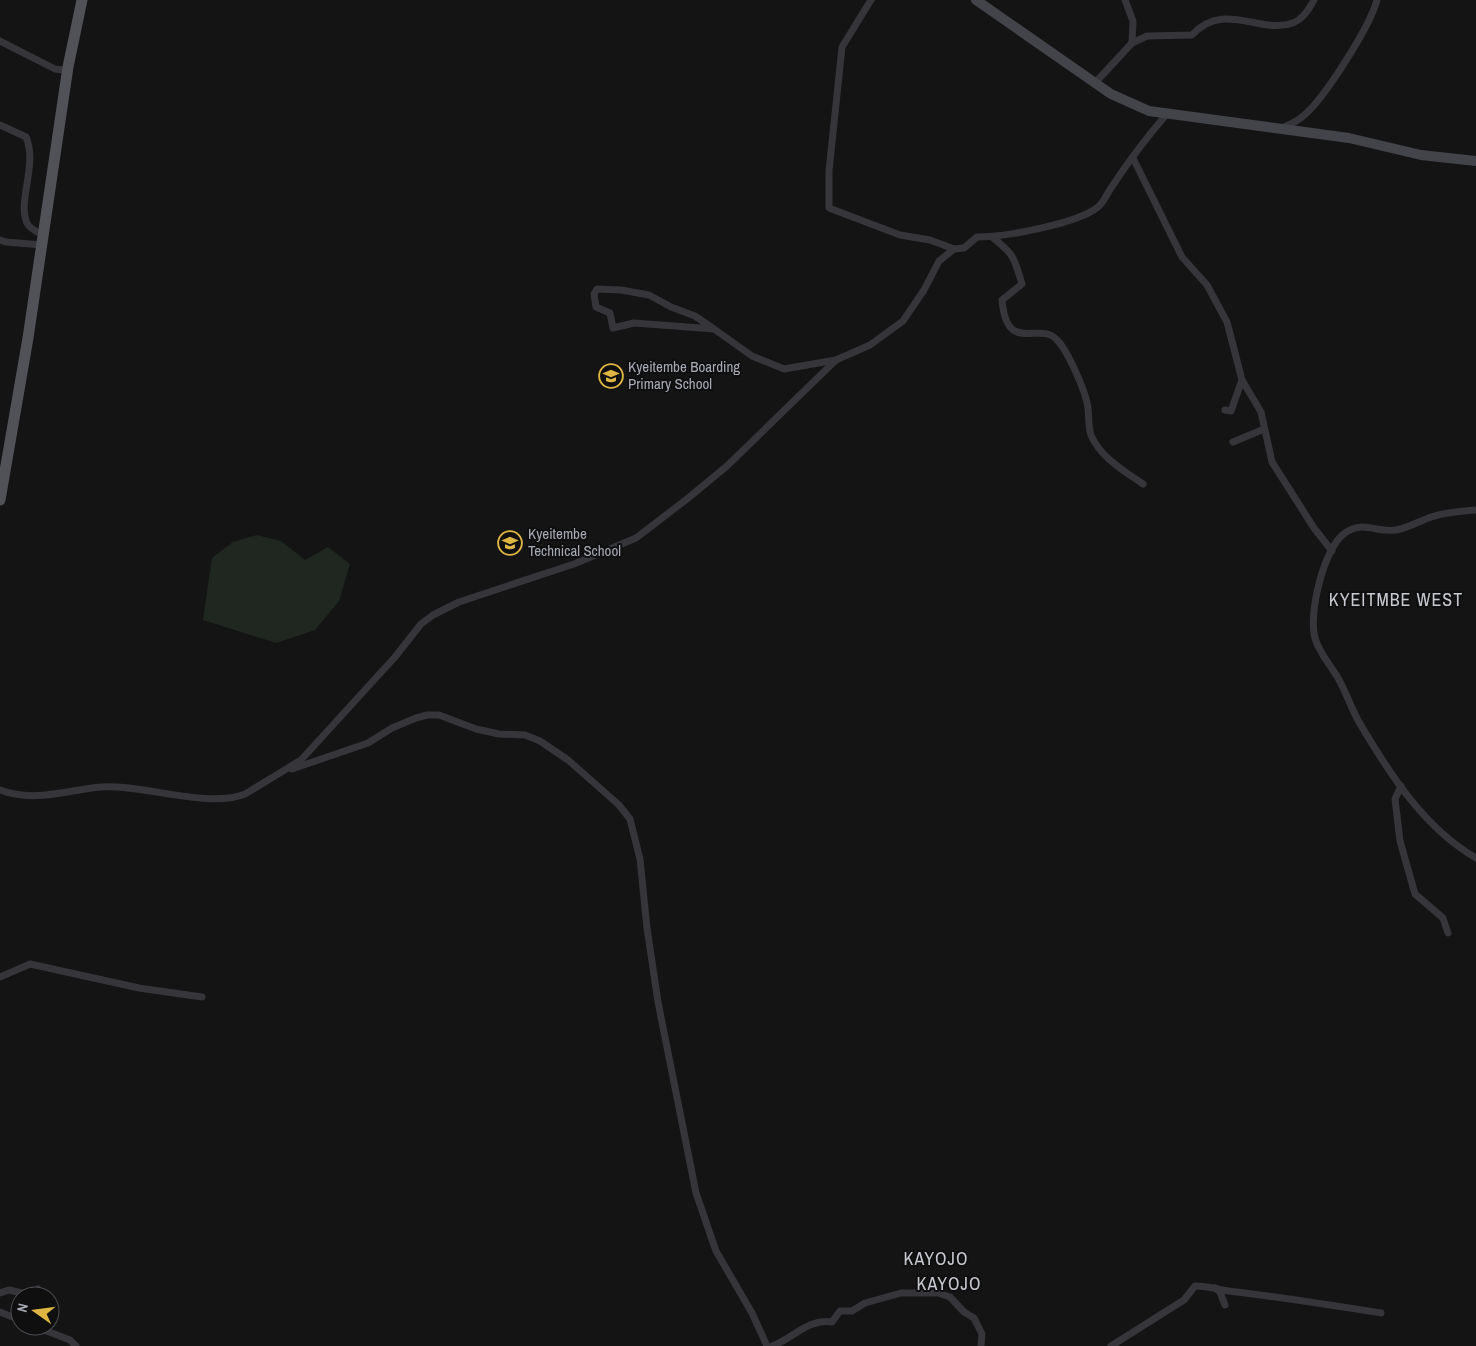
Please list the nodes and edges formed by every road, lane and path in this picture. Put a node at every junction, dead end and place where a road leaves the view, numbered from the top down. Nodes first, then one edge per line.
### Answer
1 (82, 0) edge
2 (871, 0) edge
3 (976, 0) edge
4 (1125, 0) edge
5 (1314, 0) edge
6 (1377, 0) edge
7 (0, 41) edge
8 (1132, 43) junction
9 (68, 67) junction
10 (1094, 84) junction
11 (1166, 115) junction
12 (0, 125) edge
13 (1279, 129) junction
14 (1133, 158) junction
15 (1476, 161) edge
16 (44, 233) junction
17 (992, 237) junction
18 (0, 240) edge
19 (42, 245) junction
20 (954, 249) junction
21 (714, 330) junction
22 (836, 360) junction
23 (1242, 380) junction
24 (1225, 410) dead end
25 (1264, 429) junction
26 (1233, 442) dead end
27 (1143, 484) dead end
28 (0, 500) edge
29 (1476, 510) edge
30 (1338, 539) junction
31 (1323, 541) junction
32 (1332, 551) junction
33 (280, 774) junction
34 (1401, 786) junction
35 (0, 790) edge
36 (1476, 858) edge
37 (1448, 933) dead end
38 (0, 977) edge
39 (202, 997) dead end
40 (1213, 1286) junction
41 (1224, 1305) dead end
42 (1381, 1313) dead end
43 (60, 1336) edge
44 (76, 1346) edge
45 (767, 1346) edge
46 (772, 1346) edge
47 (980, 1346) edge
48 (1111, 1346) edge

1 - 9 main road
2 - 20 street
3 - 10 street
4 - 8 street
5 - 8 street
6 - 13 street
7 - 9 street
8 - 10 street
9 - 16 main road
10 - 11 street
11 - 13 street
11 - 14 street
12 - 16 street
13 - 15 street
14 - 17 street
14 - 23 street
16 - 19 main road
17 - 20 street
17 - 27 street
18 - 19 street
19 - 28 main road
20 - 22 street
21 - 21 street
21 - 22 street
22 - 33 street
23 - 24 street
23 - 25 street
25 - 26 street
25 - 31 street
29 - 30 street
30 - 31 street
30 - 32 street
31 - 32 street
32 - 34 street
33 - 35 street
33 - 45 street
34 - 36 street
34 - 37 street
38 - 39 street
40 - 41 street
40 - 42 street
40 - 48 street
43 - 44 street
46 - 47 street

